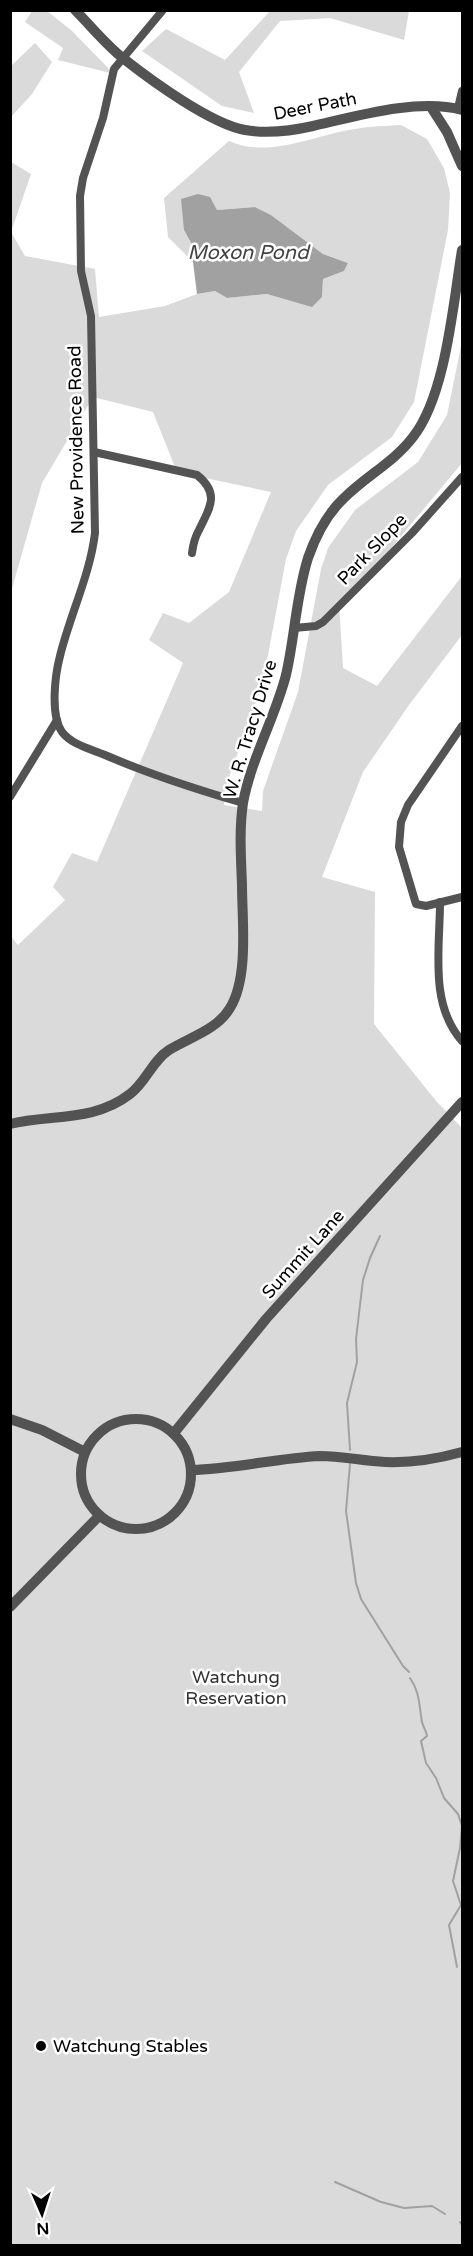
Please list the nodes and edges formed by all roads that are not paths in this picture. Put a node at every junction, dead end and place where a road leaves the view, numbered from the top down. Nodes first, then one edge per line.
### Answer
1 (75, 10) edge
2 (163, 10) edge
3 (123, 58) junction
4 (462, 91) edge
5 (431, 107) junction
6 (460, 109) edge
7 (462, 166) edge
8 (462, 250) edge
9 (94, 452) junction
10 (462, 477) edge
11 (192, 553) dead end
12 (294, 628) junction
13 (57, 720) junction
14 (462, 726) edge
15 (10, 797) edge
16 (243, 803) junction
17 (462, 897) edge
18 (440, 902) junction
19 (462, 1041) edge
20 (462, 1102) edge
21 (10, 1124) edge
22 (10, 1419) edge
23 (174, 1433) junction
24 (85, 1452) junction
25 (462, 1452) edge
26 (191, 1470) junction
27 (99, 1516) junction
28 (10, 1607) edge

1 - 3 street
2 - 3 street, New Providence Road
3 - 5 street, Deer Path
3 - 9 street, New Providence Road
4 - 6 street
5 - 6 street, Deer Path
5 - 7 street
8 - 12 street, W. R. Tracy Drive
9 - 11 street
9 - 13 street, New Providence Road
10 - 12 street, Park Slope
12 - 16 street, W. R. Tracy Drive
13 - 15 street
13 - 16 street
14 - 18 street
16 - 21 street, W. R. Tracy Drive
17 - 18 street
18 - 19 street
20 - 23 street, Summit Lane
22 - 24 street
23 - 24 street
23 - 26 street
24 - 27 street
25 - 26 street
26 - 27 street
27 - 28 street

